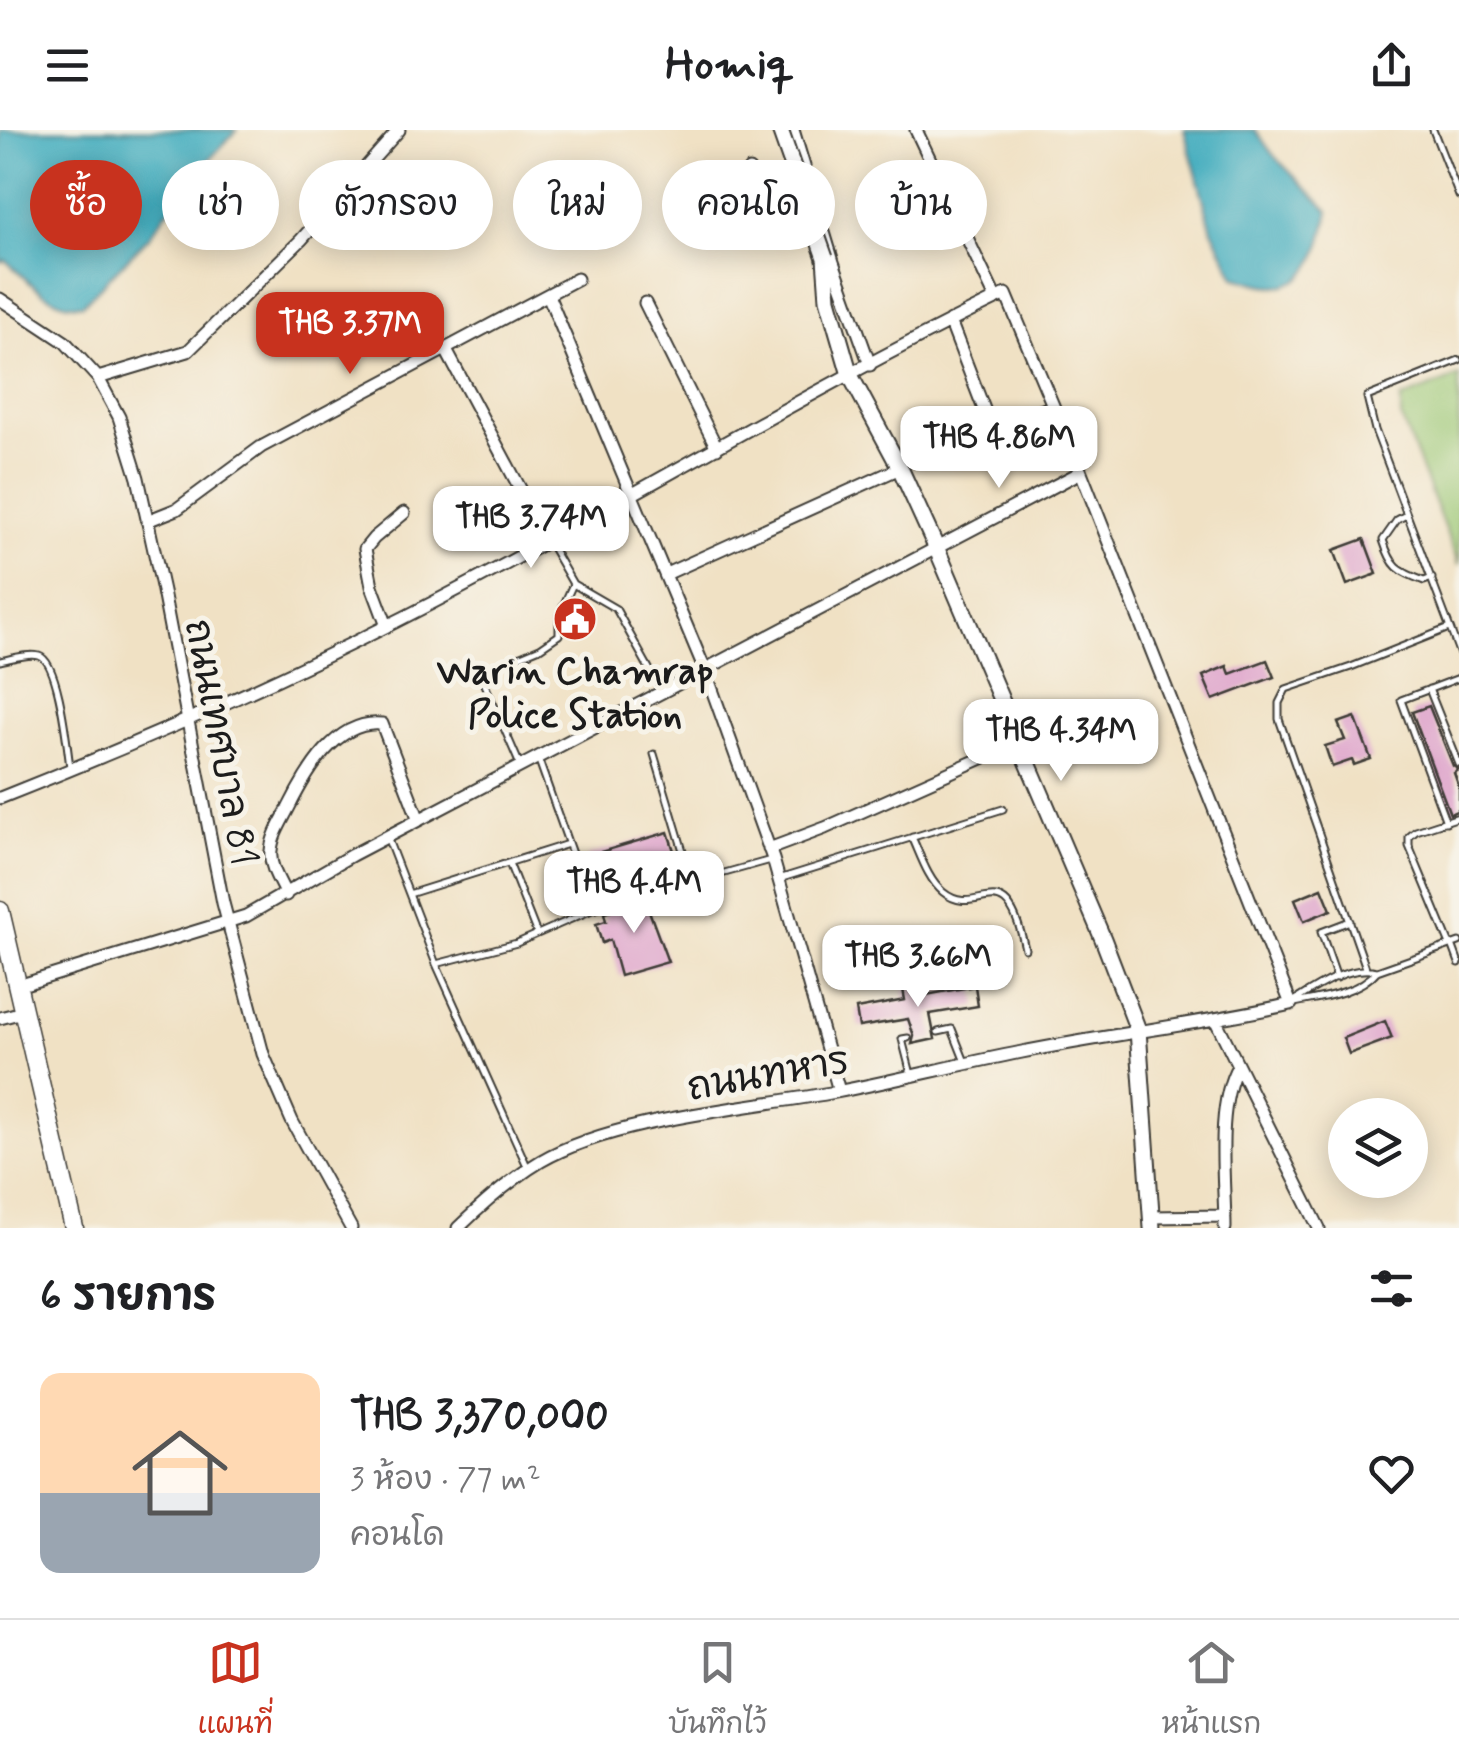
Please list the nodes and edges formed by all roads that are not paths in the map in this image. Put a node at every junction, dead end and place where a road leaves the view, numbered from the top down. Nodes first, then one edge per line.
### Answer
1 (399, 130) edge
2 (780, 130) edge
3 (793, 130) edge
4 (916, 130) edge
5 (1433, 130) edge
6 (802, 160) edge
7 (1459, 196) edge
8 (830, 250) edge
9 (577, 280) dead end
10 (548, 295) junction
11 (0, 299) edge
12 (996, 299) junction
13 (645, 302) dead end
14 (950, 321) junction
15 (446, 350) junction
16 (1459, 360) edge
17 (870, 365) junction
18 (850, 374) junction
19 (98, 378) junction
20 (1053, 406) junction
21 (717, 448) junction
22 (900, 468) junction
23 (1081, 472) junction
24 (632, 492) junction
25 (404, 514) dead end
26 (1406, 515) junction
27 (147, 521) junction
28 (548, 539) junction
29 (936, 547) junction
30 (666, 574) junction
31 (1432, 578) junction
32 (573, 584) junction
33 (387, 626) junction
34 (1450, 628) junction
35 (1459, 652) edge
36 (0, 661) edge
37 (705, 670) junction
38 (1459, 678) edge
39 (1429, 689) junction
40 (662, 693) junction
41 (186, 720) junction
42 (1018, 742) junction
43 (654, 754) dead end
44 (538, 758) junction
45 (1459, 764) edge
46 (522, 768) junction
47 (71, 770) junction
48 (0, 798) edge
49 (1004, 809) dead end
50 (1459, 817) edge
51 (419, 820) junction
52 (1446, 822) junction
53 (388, 837) junction
54 (912, 837) junction
55 (568, 844) junction
56 (771, 854) junction
57 (509, 862) junction
58 (779, 879) junction
59 (692, 882) junction
60 (409, 894) junction
61 (286, 895) junction
62 (592, 910) junction
63 (0, 911) edge
64 (1350, 921) junction
65 (228, 922) junction
66 (536, 934) junction
67 (1454, 943) edge
68 (1025, 949) dead end
69 (1459, 963) edge
70 (436, 964) junction
71 (1366, 968) junction
72 (1378, 971) junction
73 (1337, 978) junction
74 (18, 986) junction
75 (1290, 1004) junction
76 (24, 1012) junction
77 (0, 1018) edge
78 (1216, 1021) junction
79 (1138, 1030) junction
80 (938, 1032) dead end
81 (908, 1038) dead end
82 (966, 1064) junction
83 (1238, 1066) junction
84 (912, 1076) junction
85 (839, 1092) junction
86 (529, 1170) junction
87 (1152, 1222) edge
88 (1225, 1222) edge
89 (74, 1228) edge
90 (351, 1228) edge
91 (458, 1228) edge
92 (1319, 1228) edge

1 - 19 street
2 - 18 main road, bridge
3 - 6 street
4 - 12 street
5 - 7 lane
8 - 17 street
9 - 10 street
10 - 15 street
10 - 24 street
11 - 19 street, ถนนเทศบาล 81
12 - 14 street
12 - 20 street
13 - 21 street
14 - 17 street
14 - 20 street
15 - 27 street
15 - 28 street
16 - 26 lane
17 - 18 street
18 - 21 street
18 - 22 main road
19 - 27 street, ถนนเทศบาล 81
20 - 23 street
21 - 24 street
22 - 29 main road
22 - 30 street
23 - 29 street
23 - 75 street
24 - 28 street
24 - 30 street
25 - 33 street
26 - 31 lane
26 - 31 lane
27 - 41 street, ถนนเทศบาล 81
28 - 32 lane
28 - 33 street
29 - 37 street
29 - 42 main road
30 - 37 street
31 - 34 lane
32 - 40 lane
32 - 46 lane
33 - 41 street
34 - 35 lane
34 - 64 lane
36 - 47 lane
37 - 40 street
37 - 56 street
38 - 39 lane
39 - 45 lane
39 - 52 lane
40 - 44 street
41 - 47 street
41 - 65 street, ถนนเทศบาล 81
42 - 56 street
42 - 79 main road
43 - 59 lane
44 - 46 street
44 - 55 lane
46 - 51 street
47 - 48 street
49 - 54 lane
50 - 52 lane
51 - 53 street
51 - 61 street
52 - 67 lane
53 - 60 lane
53 - 61 street
54 - 58 lane
54 - 68 lane
55 - 57 lane
55 - 62 lane
56 - 58 street
56 - 59 lane
57 - 60 lane
57 - 66 lane
58 - 85 street
59 - 62 lane
60 - 70 lane
61 - 65 street
62 - 66 lane
63 - 74 main road
64 - 71 lane
64 - 73 lane
65 - 74 street
65 - 90 street, ถนนเทศบาล 81
66 - 70 lane
67 - 69 lane
67 - 72 lane
70 - 86 lane
71 - 72 lane
71 - 73 lane
72 - 75 lane
73 - 75 lane
74 - 76 main road
75 - 78 street, ถนนทหาร
76 - 77 street
76 - 89 main road
78 - 79 street, ถนนทหาร
78 - 83 street
79 - 82 street, ถนนทหาร
79 - 87 main road
80 - 82 lane
81 - 84 lane
82 - 84 street, ถนนทหาร
83 - 88 street
83 - 92 street
84 - 85 street, ถนนทหาร
85 - 86 street, ถนนทหาร
86 - 91 street, ถนนทหาร
87 - 88 street

